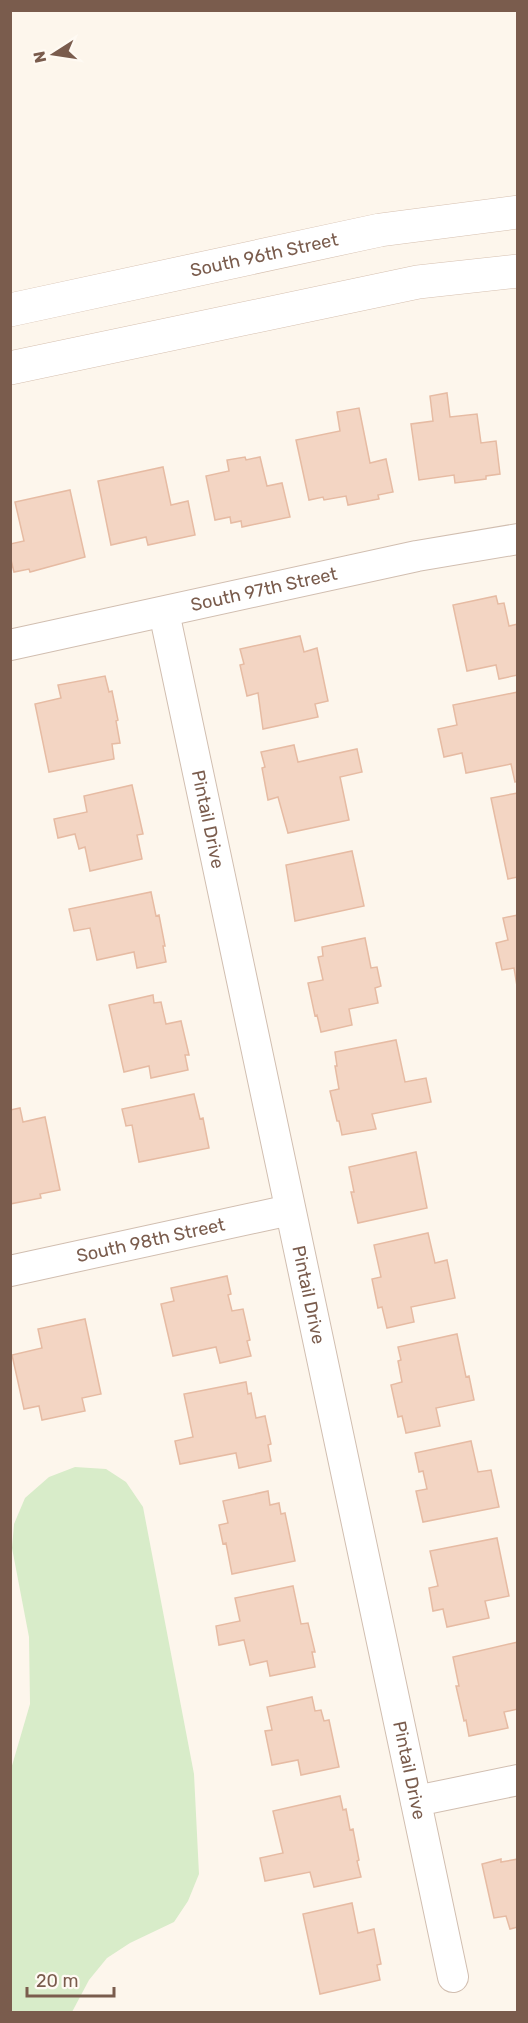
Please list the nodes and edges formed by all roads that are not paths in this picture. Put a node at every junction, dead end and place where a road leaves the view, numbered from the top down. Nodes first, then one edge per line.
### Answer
1 (518, 212) edge
2 (518, 270) edge
3 (10, 310) edge
4 (10, 368) edge
5 (518, 539) edge
6 (164, 612) junction
7 (10, 645) edge
8 (290, 1210) junction
9 (10, 1271) edge
10 (518, 1780) edge
11 (416, 1801) junction
12 (453, 1977) dead end

1 - 3 main road, South 96th Street
2 - 4 main road
5 - 6 street, South 97th Street
6 - 7 street, South 97th Street
6 - 8 street, Pintail Drive
8 - 9 street, South 98th Street
8 - 11 street, Pintail Drive
10 - 11 street
11 - 12 street, Pintail Drive

